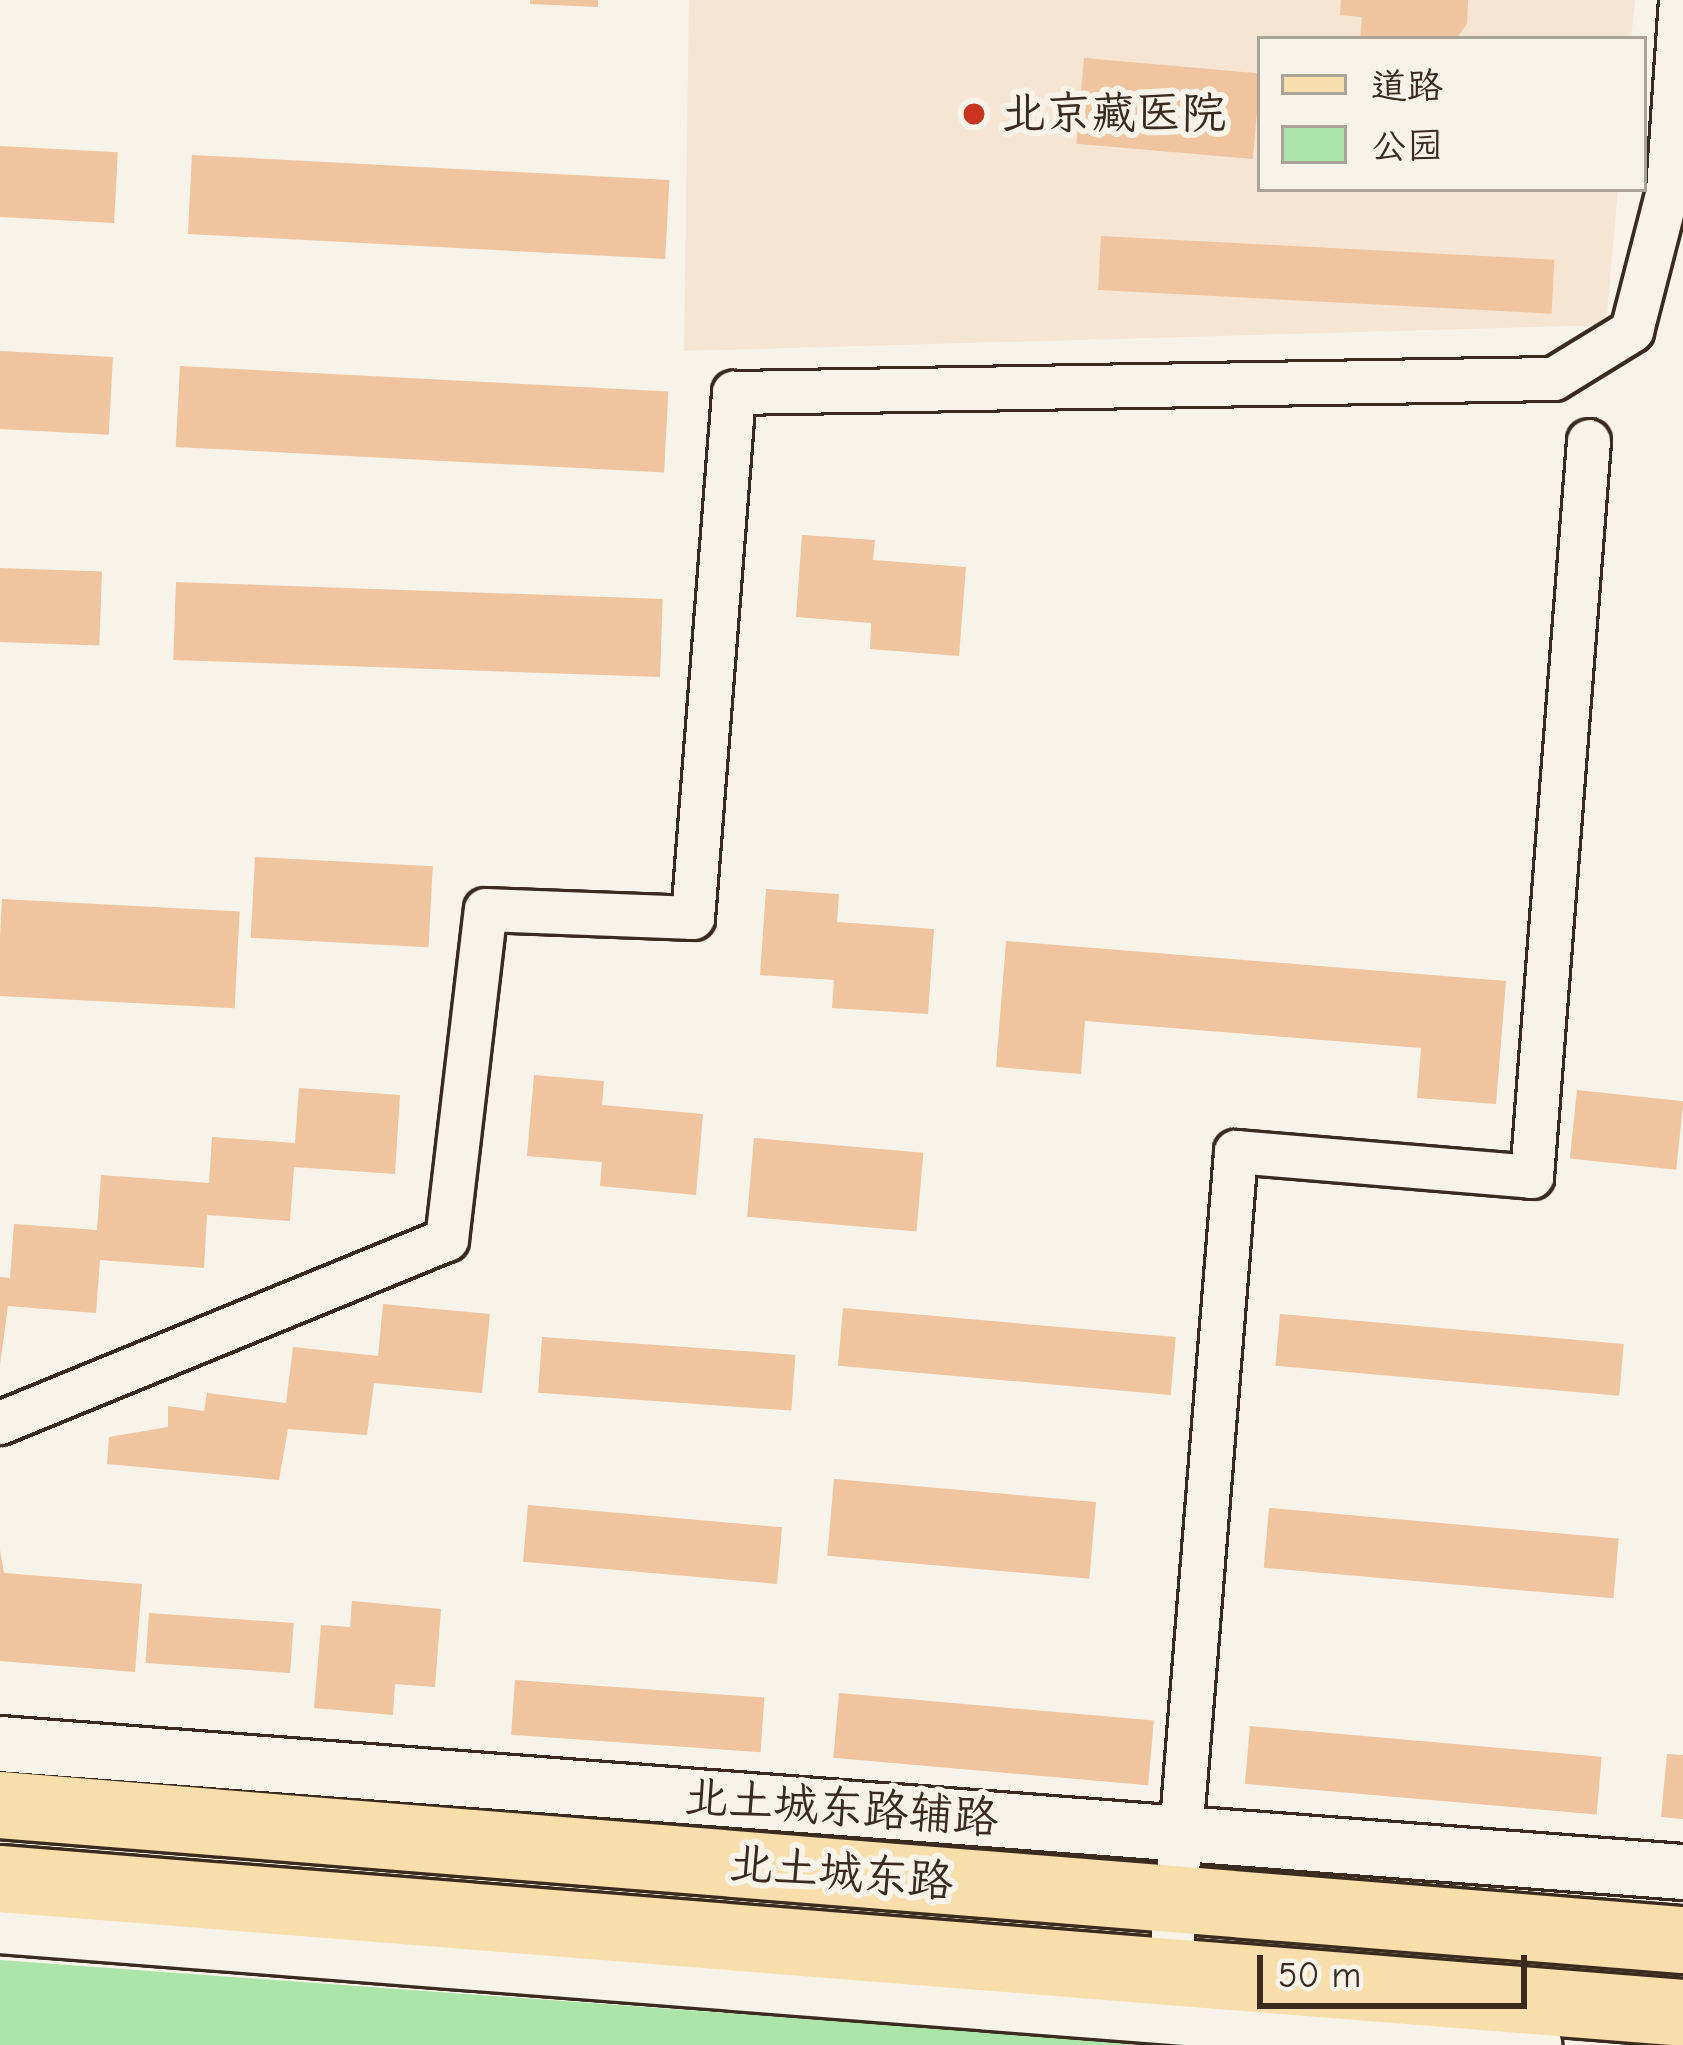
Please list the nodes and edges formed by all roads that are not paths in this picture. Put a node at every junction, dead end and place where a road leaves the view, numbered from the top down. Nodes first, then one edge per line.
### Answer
1 (1681, 0) edge
2 (1676, 192) edge
3 (1588, 441) dead end
4 (0, 1423) edge
5 (0, 1744) edge
6 (0, 1805) edge
7 (1181, 1834) junction
8 (1683, 1872) edge
9 (0, 1879) edge
10 (1175, 1900) junction
11 (0, 1926) edge
12 (1683, 1940) edge
13 (1168, 1995) junction
14 (1683, 2013) edge
15 (1534, 2045) edge

1 - 2 street
2 - 4 street
3 - 7 street
5 - 7 street, 北土城东路辅路
6 - 10 main road, 北土城东路
7 - 8 street, 北土城东路辅路
7 - 10 street
9 - 13 main road, 北土城东路
10 - 12 main road, 北土城东路
10 - 13 street
11 - 13 street
13 - 14 main road, 北土城东路
13 - 15 street

